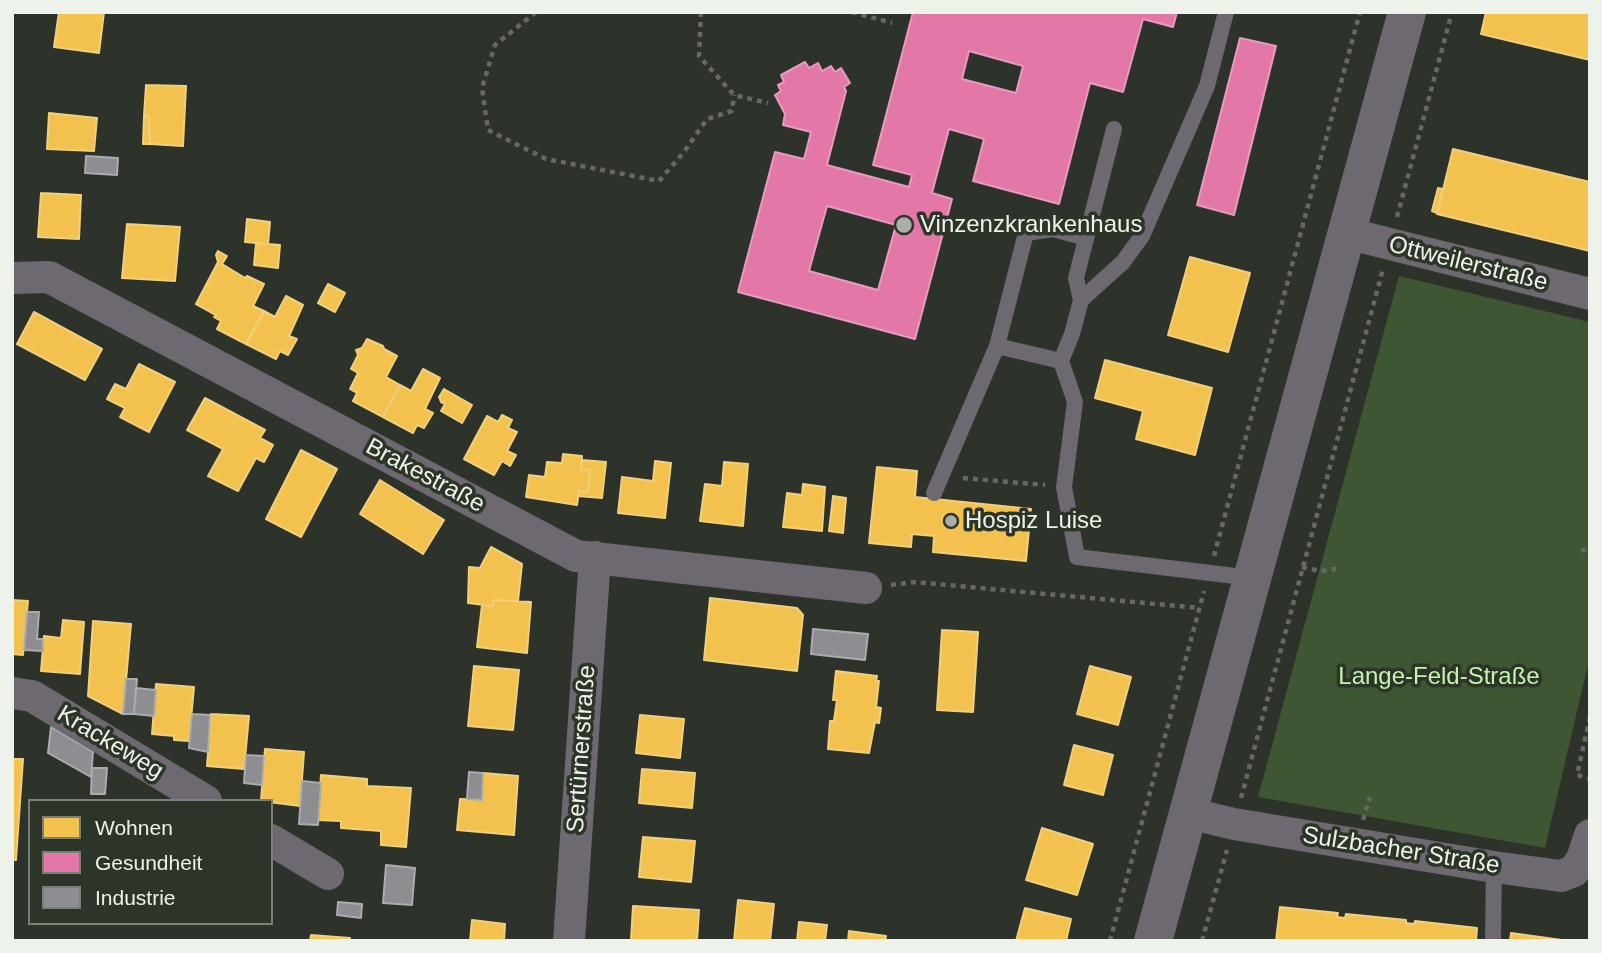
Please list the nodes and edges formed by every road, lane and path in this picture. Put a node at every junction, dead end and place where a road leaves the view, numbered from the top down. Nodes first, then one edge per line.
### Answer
1 (536, 12) edge
2 (701, 12) edge
3 (852, 12) edge
4 (1226, 12) edge
5 (1360, 12) edge
6 (1407, 12) edge
7 (1452, 12) edge
8 (892, 23) dead end
9 (734, 95) junction
10 (768, 103) dead end
11 (1114, 130) dead end
12 (1346, 233) junction
13 (1086, 238) junction
14 (1390, 244) junction
15 (12, 278) edge
16 (1590, 294) edge
17 (1081, 300) junction
18 (997, 346) junction
19 (1061, 361) junction
20 (941, 477) junction
21 (1064, 486) junction
22 (934, 493) dead end
23 (1581, 550) dead end
24 (1590, 551) edge
25 (595, 557) junction
26 (1302, 567) junction
27 (1336, 569) dead end
28 (1209, 573) junction
29 (1253, 578) junction
30 (866, 588) joint
31 (1200, 608) junction
32 (12, 693) edge
33 (1590, 717) edge
34 (1590, 779) edge
35 (203, 799) edge
36 (1188, 813) junction
37 (1234, 824) junction
38 (1590, 835) edge
39 (273, 841) edge
40 (1494, 867) junction
41 (328, 874) dead end
42 (569, 941) edge
43 (1110, 941) edge
44 (1153, 941) edge
45 (1202, 941) edge
46 (1493, 941) edge

1 - 9 path
2 - 9 path
3 - 8 path
4 - 17 lane
5 - 28 path
6 - 12 street
7 - 14 path
9 - 10 path
11 - 13 lane
12 - 14 street, Ottweilerstraße
12 - 29 street
13 - 17 lane
13 - 18 lane
14 - 16 street, Ottweilerstraße
14 - 26 path
15 - 25 street, Brakestraße
17 - 19 lane
18 - 19 lane
18 - 20 lane
19 - 21 lane
20 - 21 path
20 - 22 lane
21 - 28 lane
23 - 24 path
25 - 30 street, Brakestraße
25 - 42 street, Sertürnerstraße
26 - 27 path
26 - 37 path
28 - 29 lane
28 - 31 path
29 - 36 street
30 - 31 path
31 - 43 path
32 - 35 street, Krackeweg
33 - 34 path
36 - 37 street, Sulzbacher Straße
36 - 44 street
37 - 40 street, Sulzbacher Straße
37 - 45 path
38 - 40 street, Sulzbacher Straße
39 - 41 street
40 - 46 lane

